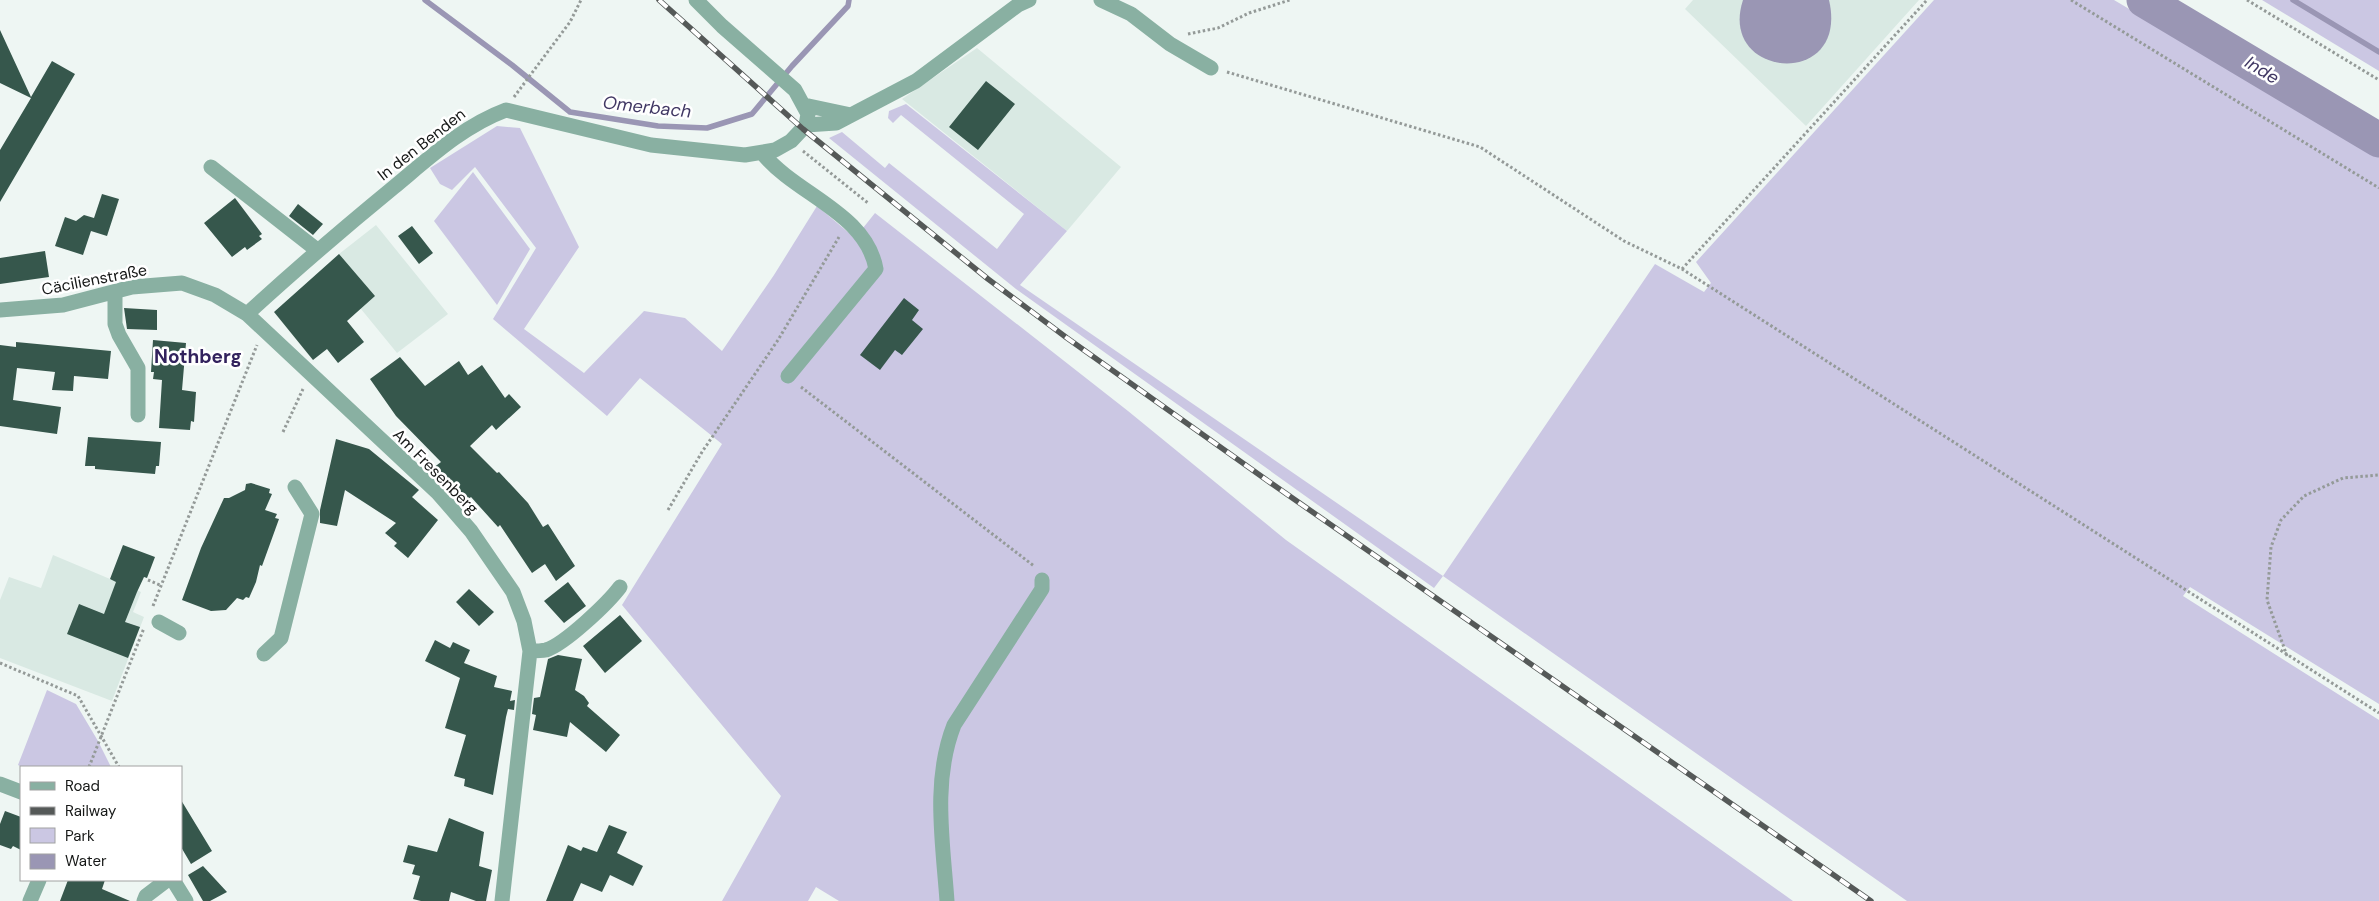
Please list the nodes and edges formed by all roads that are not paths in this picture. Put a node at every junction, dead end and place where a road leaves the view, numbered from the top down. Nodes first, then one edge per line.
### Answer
1 (696, 0) edge
2 (1029, 0) edge
3 (1101, 0) edge
4 (1211, 68) road end
5 (804, 105) junction
6 (851, 115) junction
7 (806, 125) junction
8 (764, 154) junction
9 (211, 167) dead end
10 (317, 250) junction
11 (115, 292) junction
12 (0, 310) edge
13 (247, 314) junction
14 (788, 376) road end
15 (138, 415) dead end
16 (295, 487) dead end
17 (1042, 580) road end
18 (620, 587) dead end
19 (154, 619) road end
20 (179, 633) dead end
21 (530, 651) junction
22 (264, 654) dead end
23 (0, 784) edge
24 (20, 792) edge
25 (39, 881) edge
26 (167, 881) edge
27 (174, 881) edge
28 (30, 901) edge
29 (144, 901) edge
30 (186, 901) edge
31 (502, 901) edge
32 (947, 901) edge

1 - 5 street
2 - 6 street
3 - 4 street
5 - 6 street
5 - 7 street
6 - 7 street
7 - 8 street, In den Benden
8 - 10 street, In den Benden
8 - 14 street
9 - 10 street
10 - 13 street, In den Benden
11 - 12 street, Cäcilienstraße
11 - 13 street, Cäcilienstraße
11 - 15 street
13 - 21 street, Am Fresenberg
16 - 22 street
17 - 32 street
18 - 21 street
19 - 20 street
21 - 31 street, Am Fresenberg
23 - 24 street
25 - 28 street
26 - 29 street
27 - 30 street

